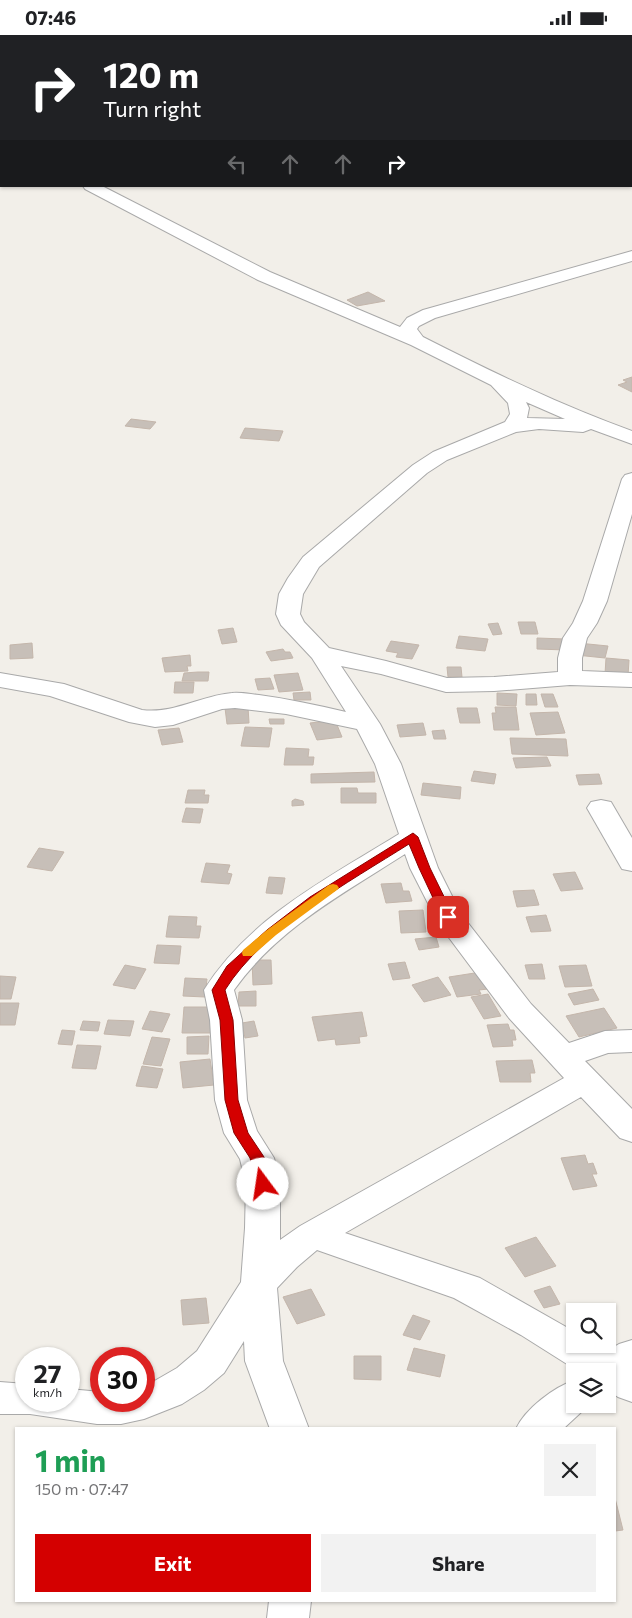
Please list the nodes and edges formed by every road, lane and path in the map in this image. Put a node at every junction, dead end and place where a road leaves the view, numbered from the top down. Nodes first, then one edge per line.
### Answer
1 (92, 187) edge
2 (632, 256) edge
3 (417, 341) junction
4 (499, 383) junction
5 (512, 426) junction
6 (604, 429) junction
7 (632, 438) edge
8 (632, 479) edge
9 (321, 654) junction
10 (570, 678) junction
11 (0, 680) edge
12 (632, 680) edge
13 (367, 724) junction
14 (601, 808) dead end
15 (413, 837) junction
16 (632, 863) edge
17 (632, 1041) edge
18 (574, 1069) junction
19 (632, 1130) edge
20 (312, 1235) junction
21 (259, 1286) junction
22 (619, 1371) edge
23 (0, 1397) edge
24 (15, 1399) edge
25 (566, 1403) edge
26 (80, 1405) edge
27 (289, 1427) edge
28 (537, 1427) edge
29 (290, 1602) edge
30 (288, 1618) edge

1 - 3 street
2 - 3 street
3 - 4 street
4 - 5 street
4 - 6 street
5 - 6 street
5 - 9 street
6 - 7 street
8 - 10 street
9 - 10 street
9 - 13 street
10 - 12 street
11 - 13 street
13 - 15 street
14 - 16 street
15 - 18 street
15 - 21 street
17 - 18 street
18 - 19 street
18 - 20 street
20 - 21 street
20 - 22 street
21 - 26 street
21 - 27 street
23 - 24 street
25 - 28 street
29 - 30 street

